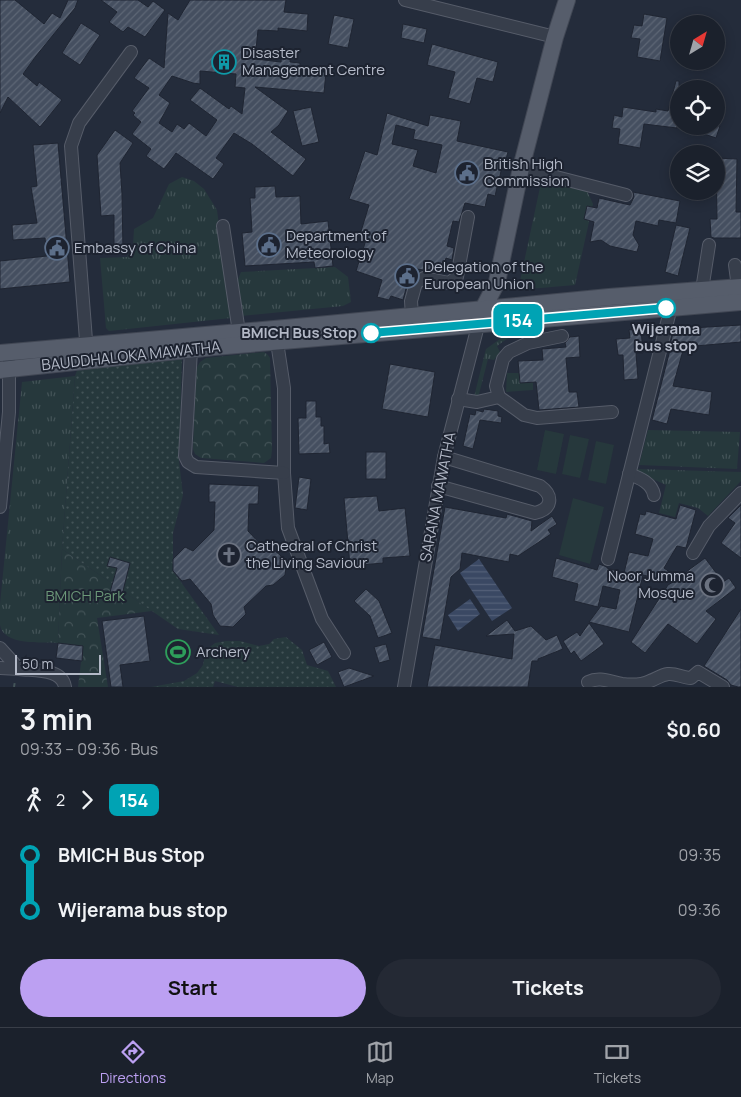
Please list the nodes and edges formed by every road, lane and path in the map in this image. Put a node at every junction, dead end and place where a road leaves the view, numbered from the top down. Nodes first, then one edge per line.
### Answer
1 (405, 0) edge
2 (567, 0) edge
3 (555, 36) junction
4 (131, 52) dead end
5 (521, 168) junction
6 (626, 195) dead end
7 (468, 217) dead end
8 (223, 226) dead end
9 (709, 245) dead end
10 (736, 265) dead end
11 (702, 290) junction
12 (740, 292) edge
13 (671, 307) junction
14 (412, 316) junction
15 (480, 316) junction
16 (544, 318) junction
17 (239, 332) junction
18 (562, 336) dead end
19 (546, 339) junction
20 (277, 342) junction
21 (190, 343) junction
22 (87, 353) junction
23 (5, 361) edge
24 (499, 397) junction
25 (458, 399) junction
26 (612, 412) dead end
27 (4, 423) edge
28 (444, 457) junction
29 (284, 473) junction
30 (629, 474) junction
31 (438, 486) junction
32 (741, 493) edge
33 (654, 495) dead end
34 (0, 507) edge
35 (693, 553) dead end
36 (608, 559) dead end
37 (0, 648) edge
38 (344, 653) dead end
39 (0, 668) edge
40 (19, 669) junction
41 (588, 682) dead end
42 (646, 685) edge
43 (65, 687) edge
44 (404, 687) edge
45 (723, 687) edge

1 - 3 street
2 - 3 main road
3 - 5 main road
4 - 22 street
5 - 6 street
5 - 15 main road
7 - 14 street
8 - 17 street
9 - 11 street
10 - 12 street
11 - 12 main road, BAUDDHALOKA MAWATHA
11 - 15 main road, BAUDDHALOKA MAWATHA
12 - 13 main road, BAUDDHALOKA MAWATHA
13 - 16 main road, BAUDDHALOKA MAWATHA
13 - 30 street
14 - 15 main road, BAUDDHALOKA MAWATHA
14 - 17 main road, BAUDDHALOKA MAWATHA
15 - 16 main road, BAUDDHALOKA MAWATHA
15 - 20 main road, BAUDDHALOKA MAWATHA
15 - 25 street, SARANA MAWATHA
16 - 19 street
17 - 21 main road, BAUDDHALOKA MAWATHA
18 - 19 street
19 - 24 street
20 - 21 main road, BAUDDHALOKA MAWATHA
20 - 29 street
21 - 22 main road, BAUDDHALOKA MAWATHA
21 - 29 street
22 - 23 main road, BAUDDHALOKA MAWATHA
23 - 27 street
24 - 25 street
24 - 26 street
25 - 28 street, SARANA MAWATHA
27 - 34 street
28 - 31 street, SARANA MAWATHA
28 - 31 street
29 - 38 street
30 - 33 street
30 - 36 street
31 - 44 street, SARANA MAWATHA
32 - 35 street
37 - 40 street
39 - 40 street
40 - 43 street
41 - 42 street
42 - 45 street

